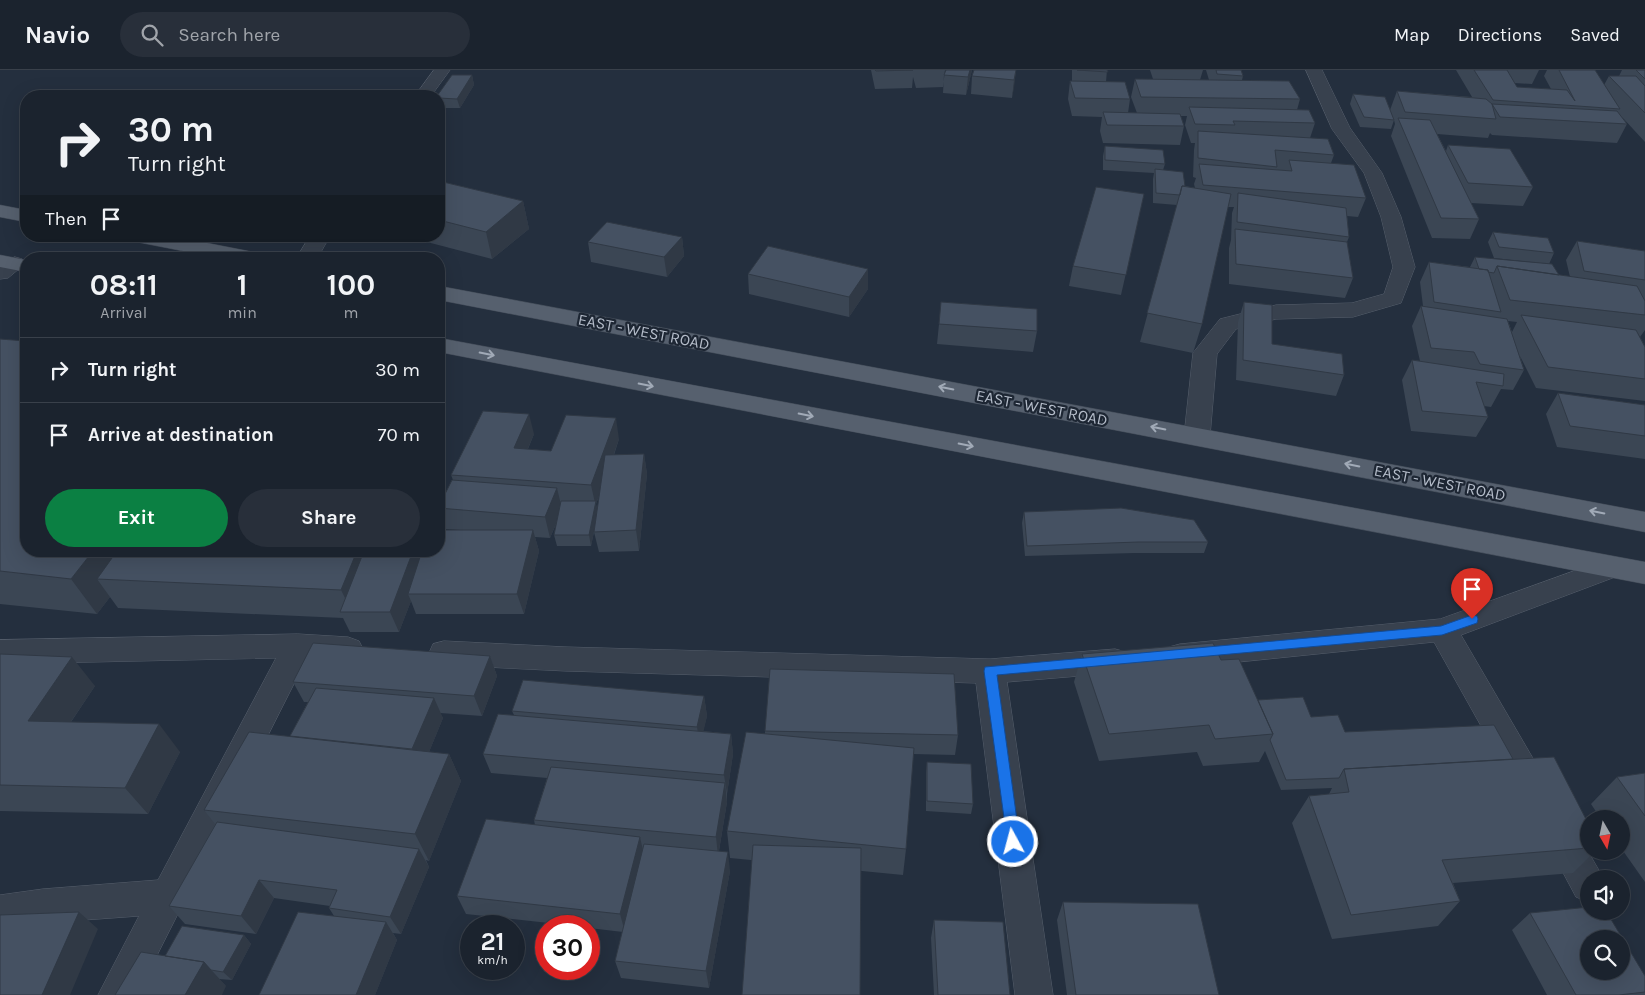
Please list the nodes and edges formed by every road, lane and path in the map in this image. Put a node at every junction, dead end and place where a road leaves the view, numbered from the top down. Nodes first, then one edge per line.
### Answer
1 (442, 70) edge
2 (1314, 70) edge
3 (427, 90) edge
4 (0, 211) edge
5 (20, 215) edge
6 (169, 242) edge
7 (221, 252) edge
8 (445, 294) edge
9 (445, 346) edge
10 (1197, 436) junction
11 (1645, 522) edge
12 (1614, 567) junction
13 (1645, 573) edge
14 (1442, 630) junction
15 (298, 646) junction
16 (377, 650) edge
17 (0, 652) edge
18 (417, 652) edge
19 (990, 671) junction
20 (1580, 870) edge
21 (169, 896) junction
22 (0, 913) edge
23 (117, 995) edge
24 (1034, 995) edge

1 - 3 street
2 - 10 street
4 - 5 main road
6 - 7 main road
10 -> 8 main road, EAST - WEST ROAD
9 -> 12 main road
11 -> 10 main road, EAST - WEST ROAD
12 - 13 main road
12 - 14 street
14 - 19 street
14 - 20 street
15 - 16 street
15 - 17 street
15 - 21 street
18 - 19 street
19 - 24 street
21 - 22 street
21 - 23 street

